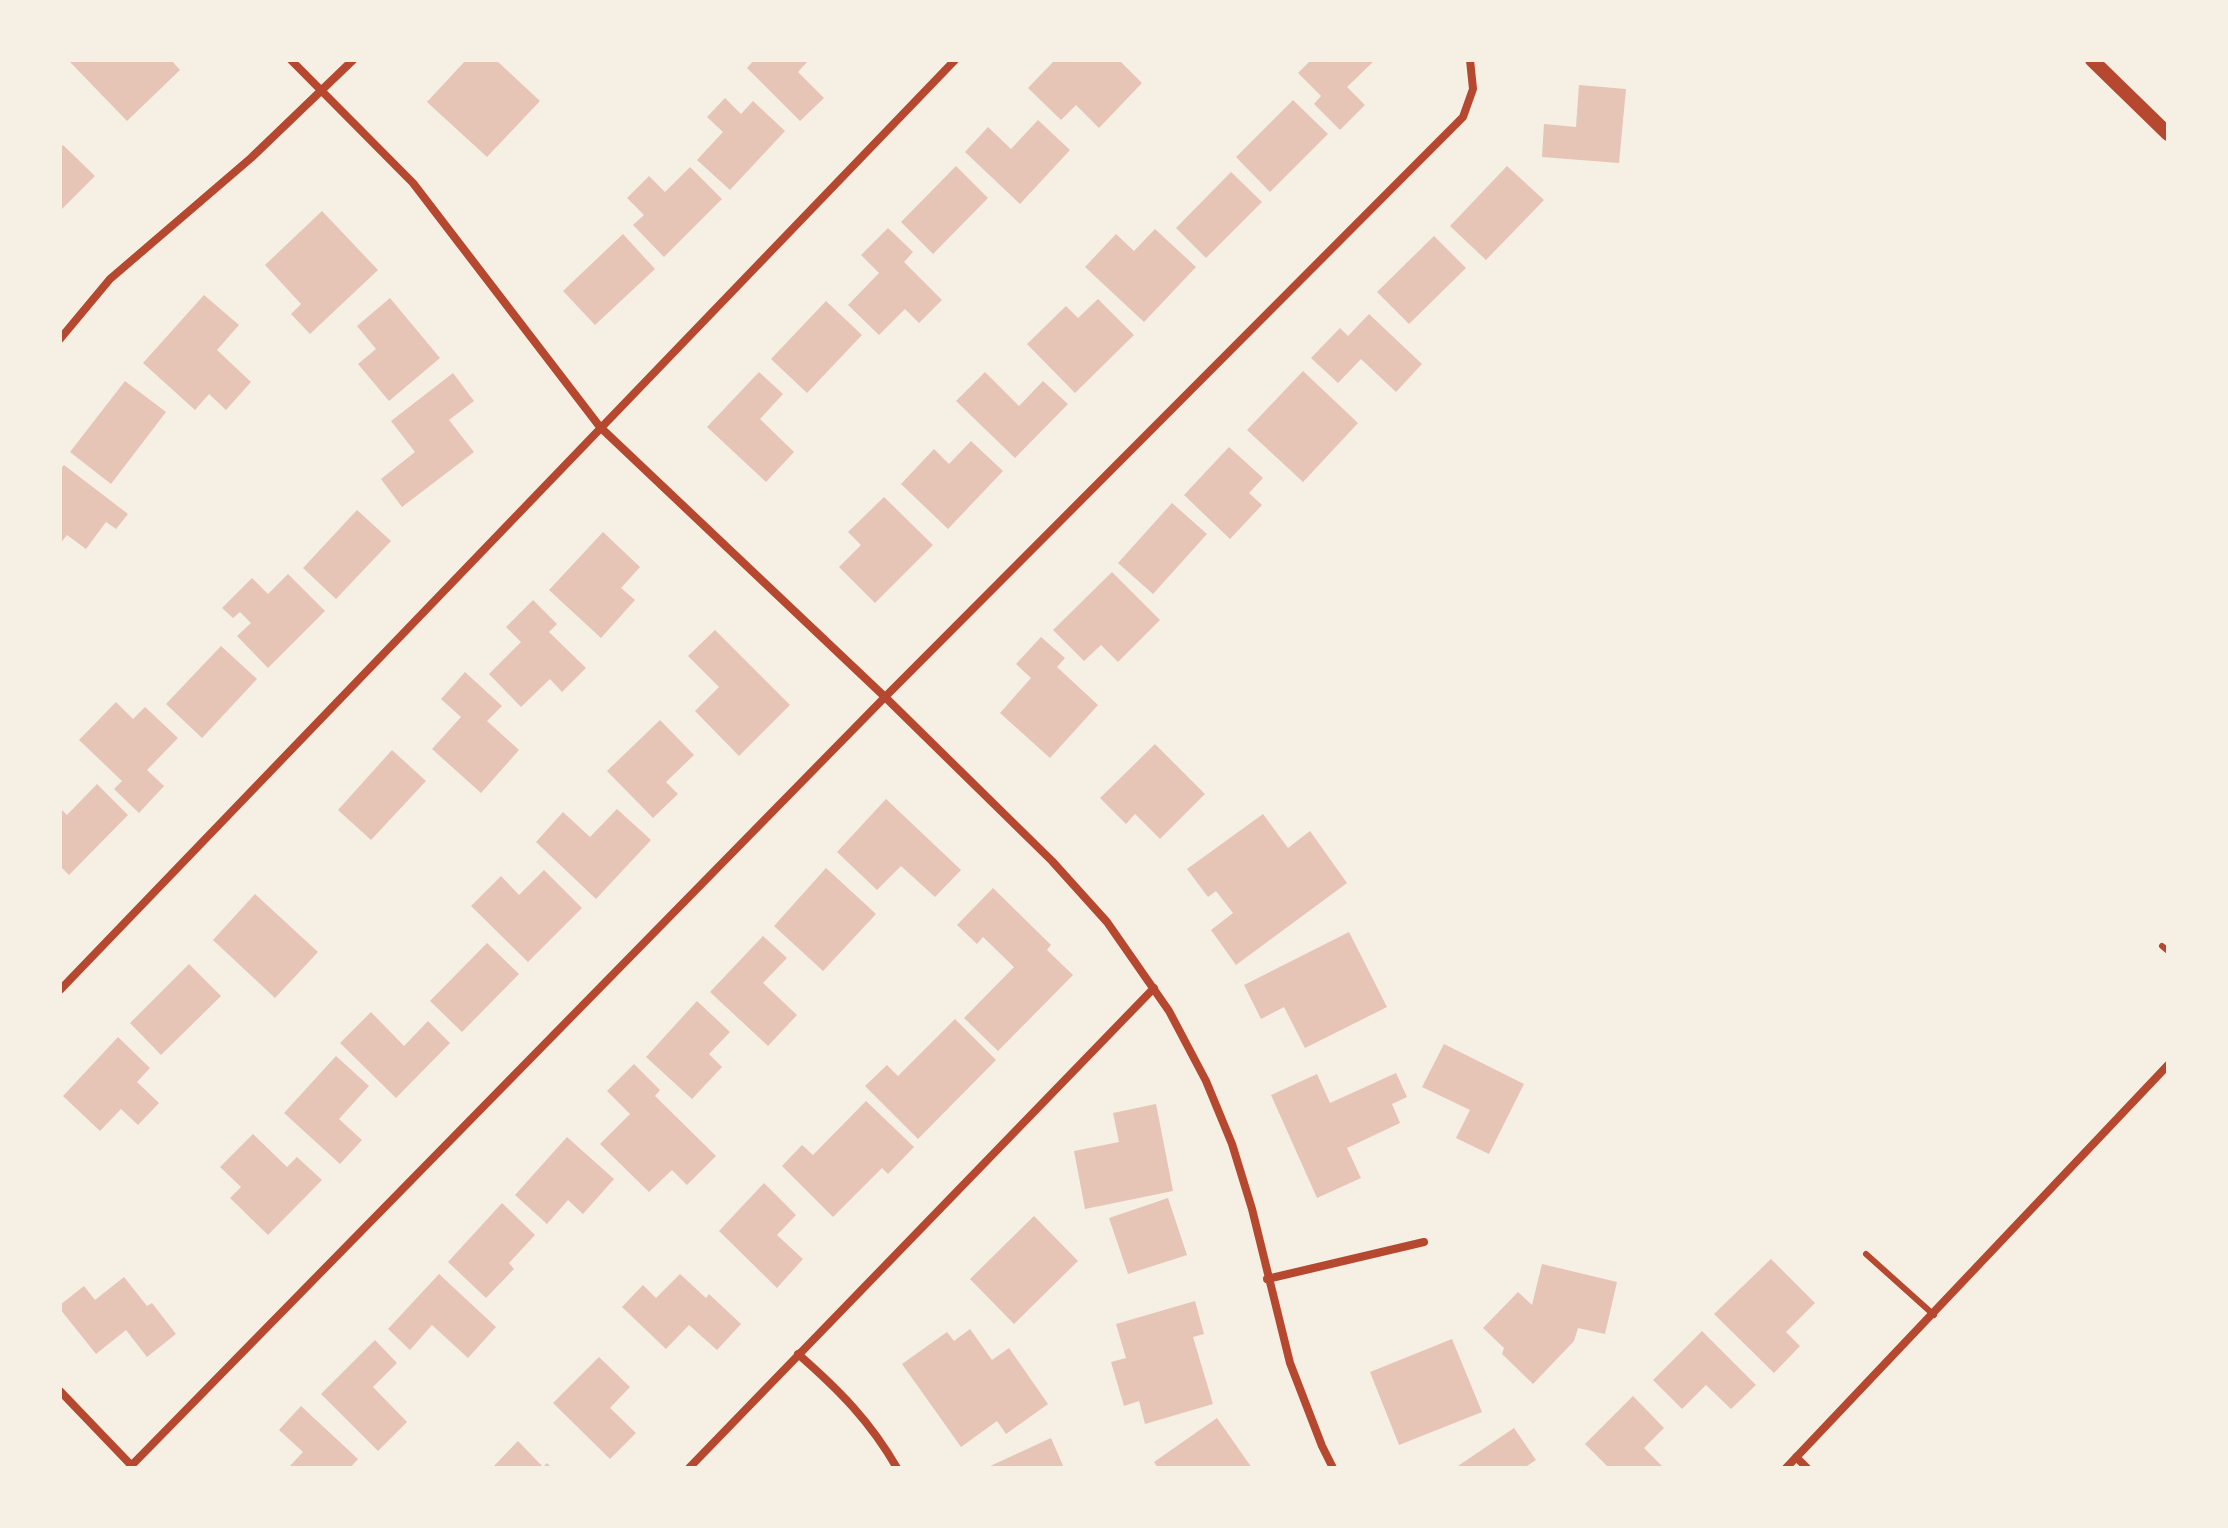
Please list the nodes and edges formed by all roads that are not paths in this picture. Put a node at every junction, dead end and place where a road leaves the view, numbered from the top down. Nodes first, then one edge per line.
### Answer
1 (291, 60) edge
2 (353, 60) edge
3 (955, 60) edge
4 (1470, 60) edge
5 (2092, 60) edge
6 (322, 91) junction
7 (2168, 134) edge
8 (60, 339) edge
9 (600, 427) junction
10 (885, 697) junction
11 (1154, 988) junction
12 (60, 990) edge
13 (2168, 1065) edge
14 (1424, 1242) dead end
15 (1866, 1254) dead end
16 (1267, 1279) junction
17 (1934, 1315) junction
18 (798, 1354) junction
19 (60, 1391) edge
20 (1796, 1457) junction
21 (130, 1467) edge
22 (689, 1468) edge
23 (897, 1468) edge
24 (1333, 1468) edge
25 (1786, 1468) edge
26 (1807, 1468) edge

1 - 6 street
2 - 6 street
3 - 9 street
4 - 10 street
5 - 7 street
6 - 8 street
6 - 9 street
9 - 10 street
9 - 12 street
10 - 11 street
10 - 21 street
11 - 16 street
11 - 18 street
13 - 17 street
14 - 16 street
15 - 17 lane
16 - 24 street
17 - 20 street
18 - 22 street
18 - 23 street
19 - 21 street
20 - 25 street
20 - 26 street

